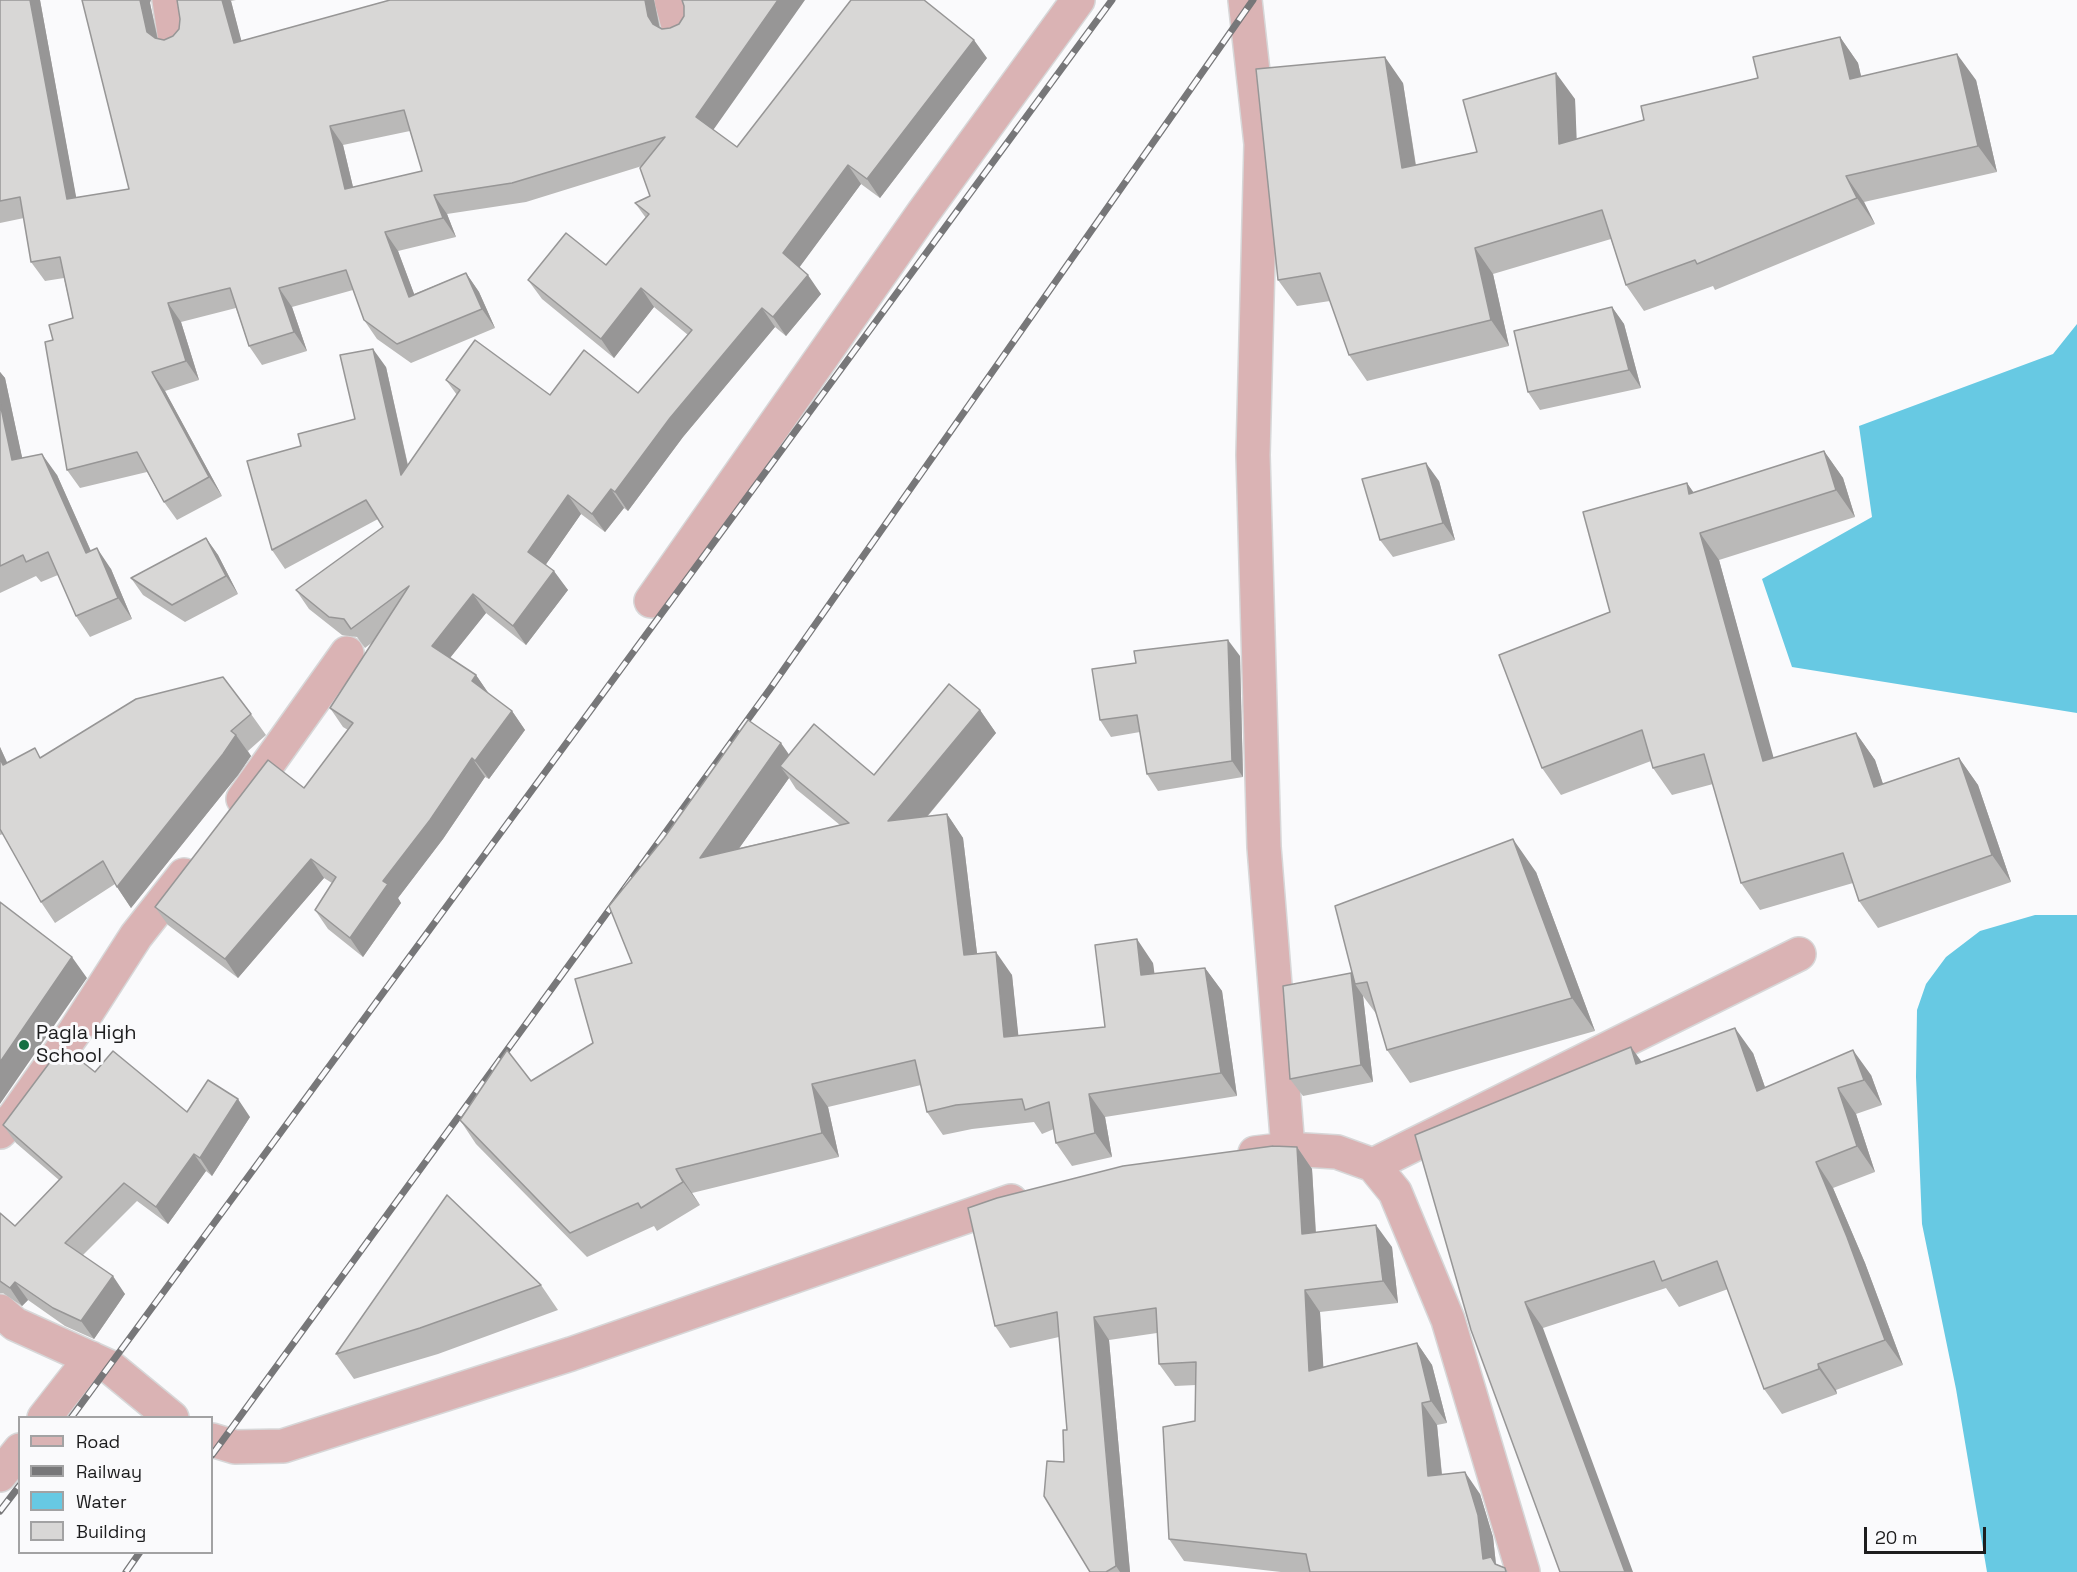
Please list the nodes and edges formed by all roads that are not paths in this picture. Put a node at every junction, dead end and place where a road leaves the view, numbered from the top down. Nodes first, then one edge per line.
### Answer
1 (169, 0) edge
2 (1078, 0) edge
3 (1245, 0) edge
4 (175, 40) edge
5 (651, 601) dead end
6 (347, 653) dead end
7 (224, 824) edge
8 (202, 852) edge
9 (1799, 954) dead end
10 (0, 1132) edge
11 (1288, 1149) junction
12 (1222, 1157) edge
13 (1373, 1165) junction
14 (1039, 1194) edge
15 (0, 1311) edge
16 (91, 1358) junction
17 (47, 1416) edge
18 (170, 1416) edge
19 (213, 1440) edge
20 (18, 1452) edge
21 (0, 1475) edge
22 (1523, 1572) edge

1 - 4 street
2 - 5 street
3 - 11 street
6 - 7 street
8 - 10 street
9 - 13 street
11 - 12 street
11 - 13 street
13 - 22 street
14 - 19 street
15 - 16 street
16 - 17 street
16 - 18 street
20 - 21 street

